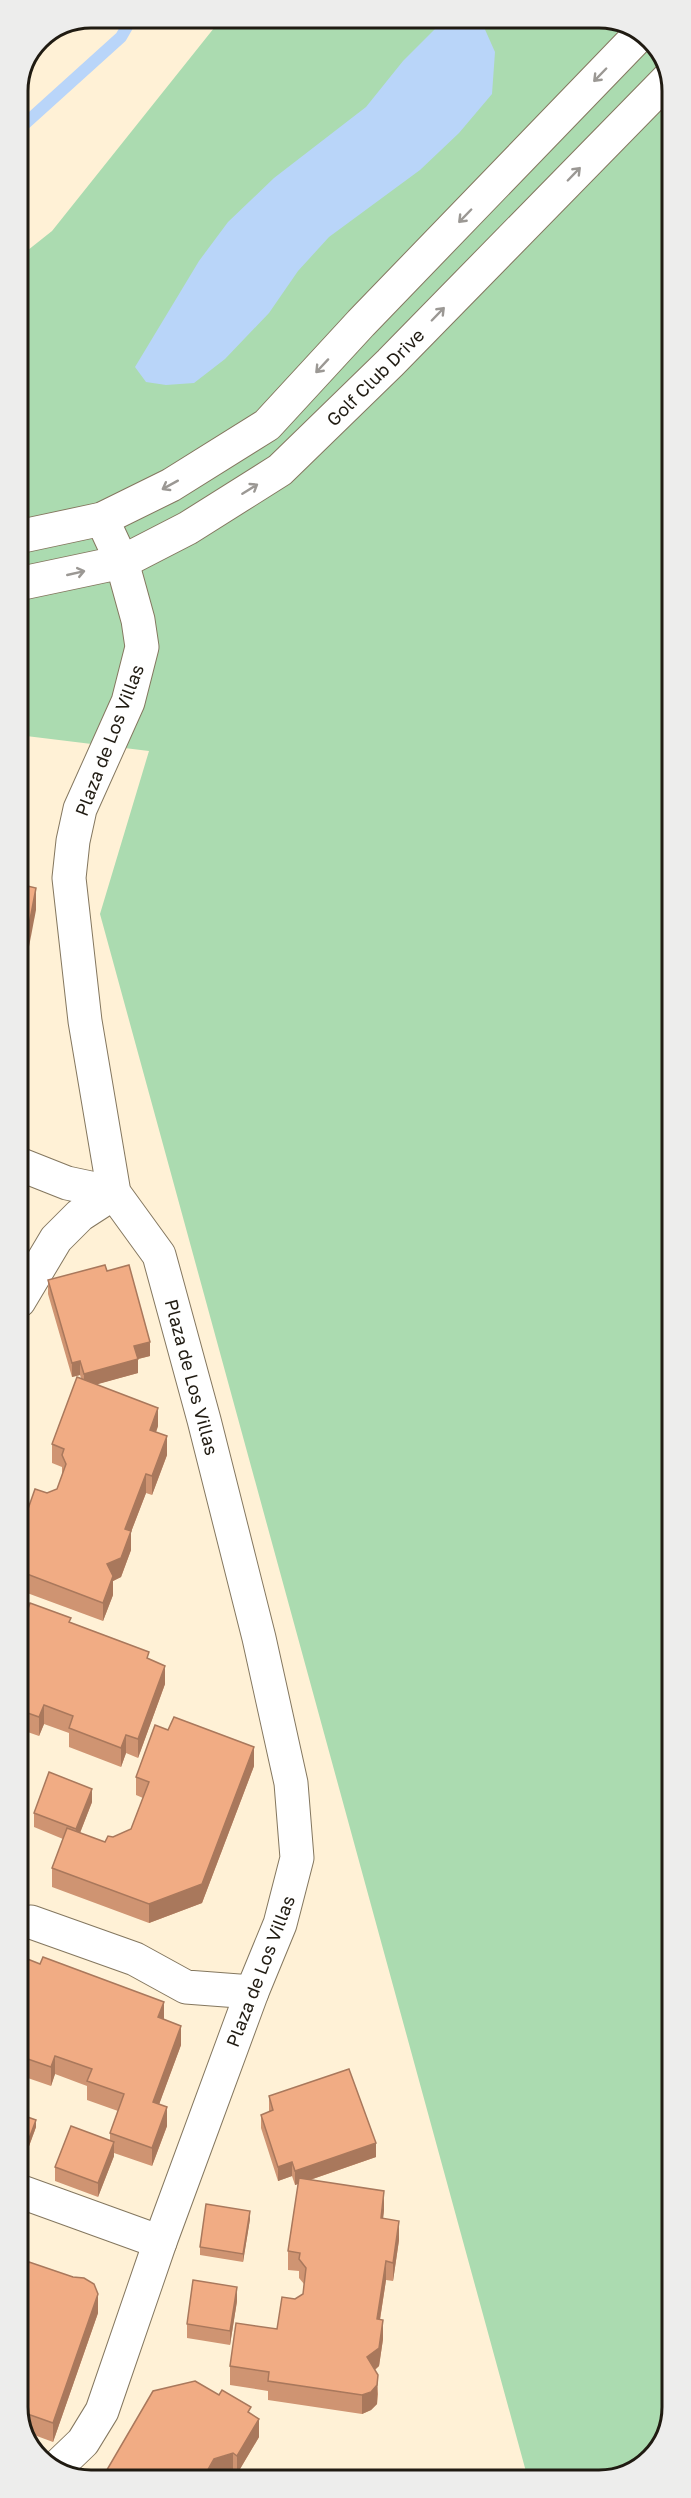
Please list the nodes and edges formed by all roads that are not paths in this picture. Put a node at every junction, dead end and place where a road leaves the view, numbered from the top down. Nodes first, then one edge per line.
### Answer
1 (635, 40) edge
2 (661, 86) edge
3 (102, 519) junction
4 (28, 535) edge
5 (122, 562) junction
6 (28, 582) edge
7 (28, 1168) edge
8 (114, 1193) junction
9 (28, 1286) edge
10 (31, 1922) dead end
11 (252, 1992) junction
12 (28, 2194) edge
13 (160, 2242) junction
14 (62, 2462) edge

1 -> 3 street
5 -> 2 street, Golf Club Drive
3 - 4 street
3 - 5 street, Plaza de Los Villas
6 -> 5 street, Golf Club Drive
5 - 8 street, Plaza de Los Villas
7 - 8 street
8 - 9 street
8 - 11 street, Plaza de Los Villas
10 - 11 street
11 - 13 street, Plaza de Los Villas
12 - 13 street
13 - 14 street, Plaza de Los Villas

